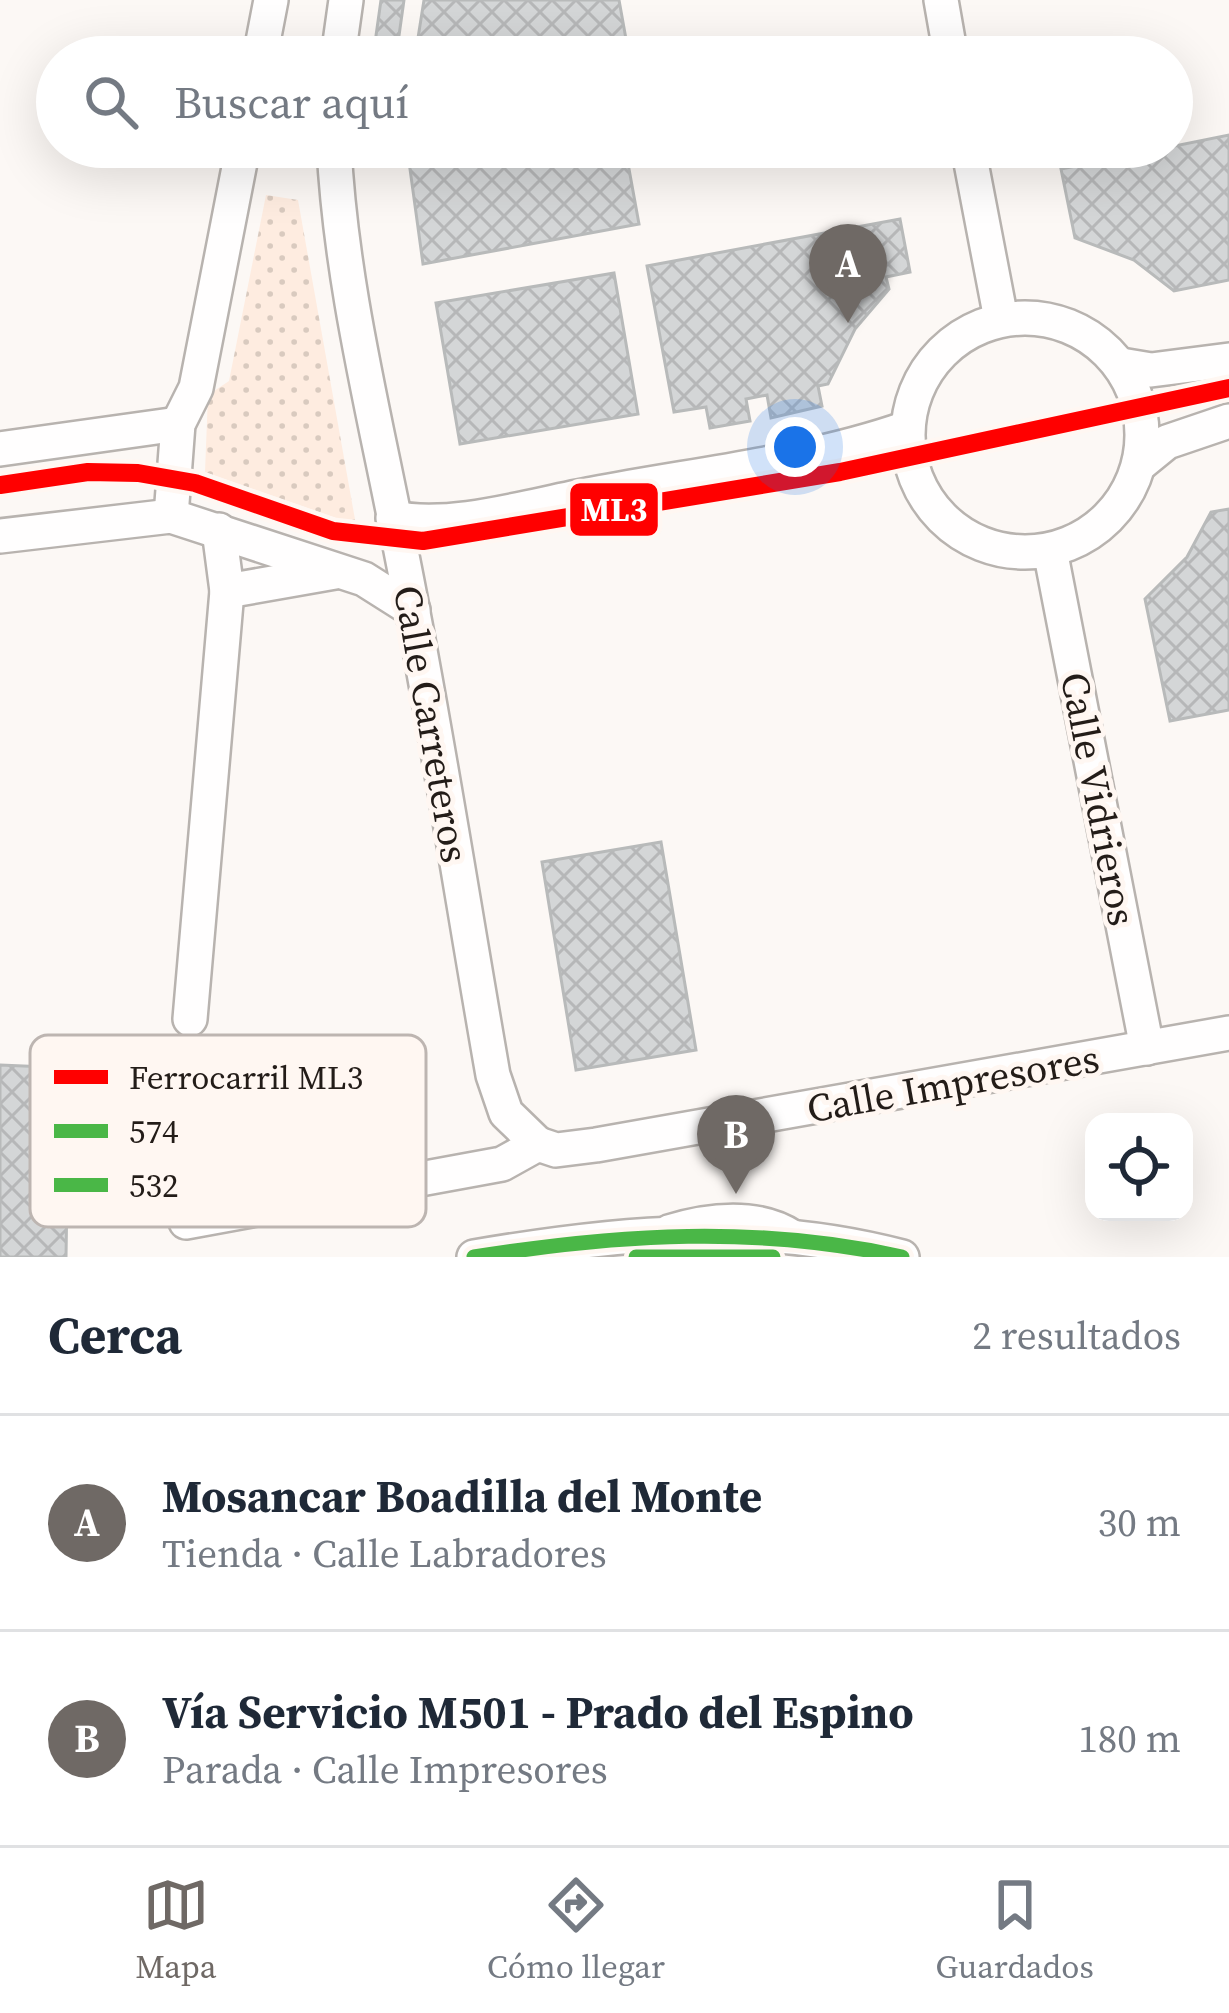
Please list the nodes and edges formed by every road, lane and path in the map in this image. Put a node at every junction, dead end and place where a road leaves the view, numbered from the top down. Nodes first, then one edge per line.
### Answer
1 (271, 0) edge
2 (346, 0) edge
3 (941, 0) edge
4 (264, 36) edge
5 (341, 36) edge
6 (947, 36) edge
7 (238, 168) edge
8 (335, 168) edge
9 (972, 168) edge
10 (1001, 319) junction
11 (1229, 360) edge
12 (1121, 365) junction
13 (1229, 421) edge
14 (178, 424) junction
15 (907, 428) junction
16 (0, 449) edge
17 (1140, 464) junction
18 (171, 516) junction
19 (393, 518) junction
20 (219, 530) junction
21 (0, 536) edge
22 (1050, 550) junction
23 (343, 571) junction
24 (227, 591) junction
25 (412, 610) junction
26 (190, 1019) dead end
27 (1229, 1034) edge
28 (1148, 1048) junction
29 (538, 1144) junction
30 (426, 1178) edge
31 (548, 1244) junction
32 (474, 1257) edge
33 (583, 1257) edge
34 (902, 1257) edge

1 - 4 street
2 - 5 street
3 - 6 street
7 - 14 street
8 - 19 street, Calle Carreteros
9 - 10 street
10 - 12 street
10 - 15 street
11 - 12 street
12 - 17 street
13 - 17 street
14 - 16 street
14 - 18 street
15 - 19 street
15 - 22 street
17 - 22 street
18 - 20 street
18 - 21 street
19 - 25 street, Calle Carreteros
20 - 23 street
20 - 24 street
22 - 28 street, Calle Vidrieros
23 - 24 street
23 - 25 street
24 - 26 street
25 - 29 street, Calle Carreteros
27 - 28 street, Calle Impresores
28 - 29 street, Calle Impresores
29 - 30 street, Calle Impresores
31 - 32 street
31 - 33 lane
31 - 34 street

